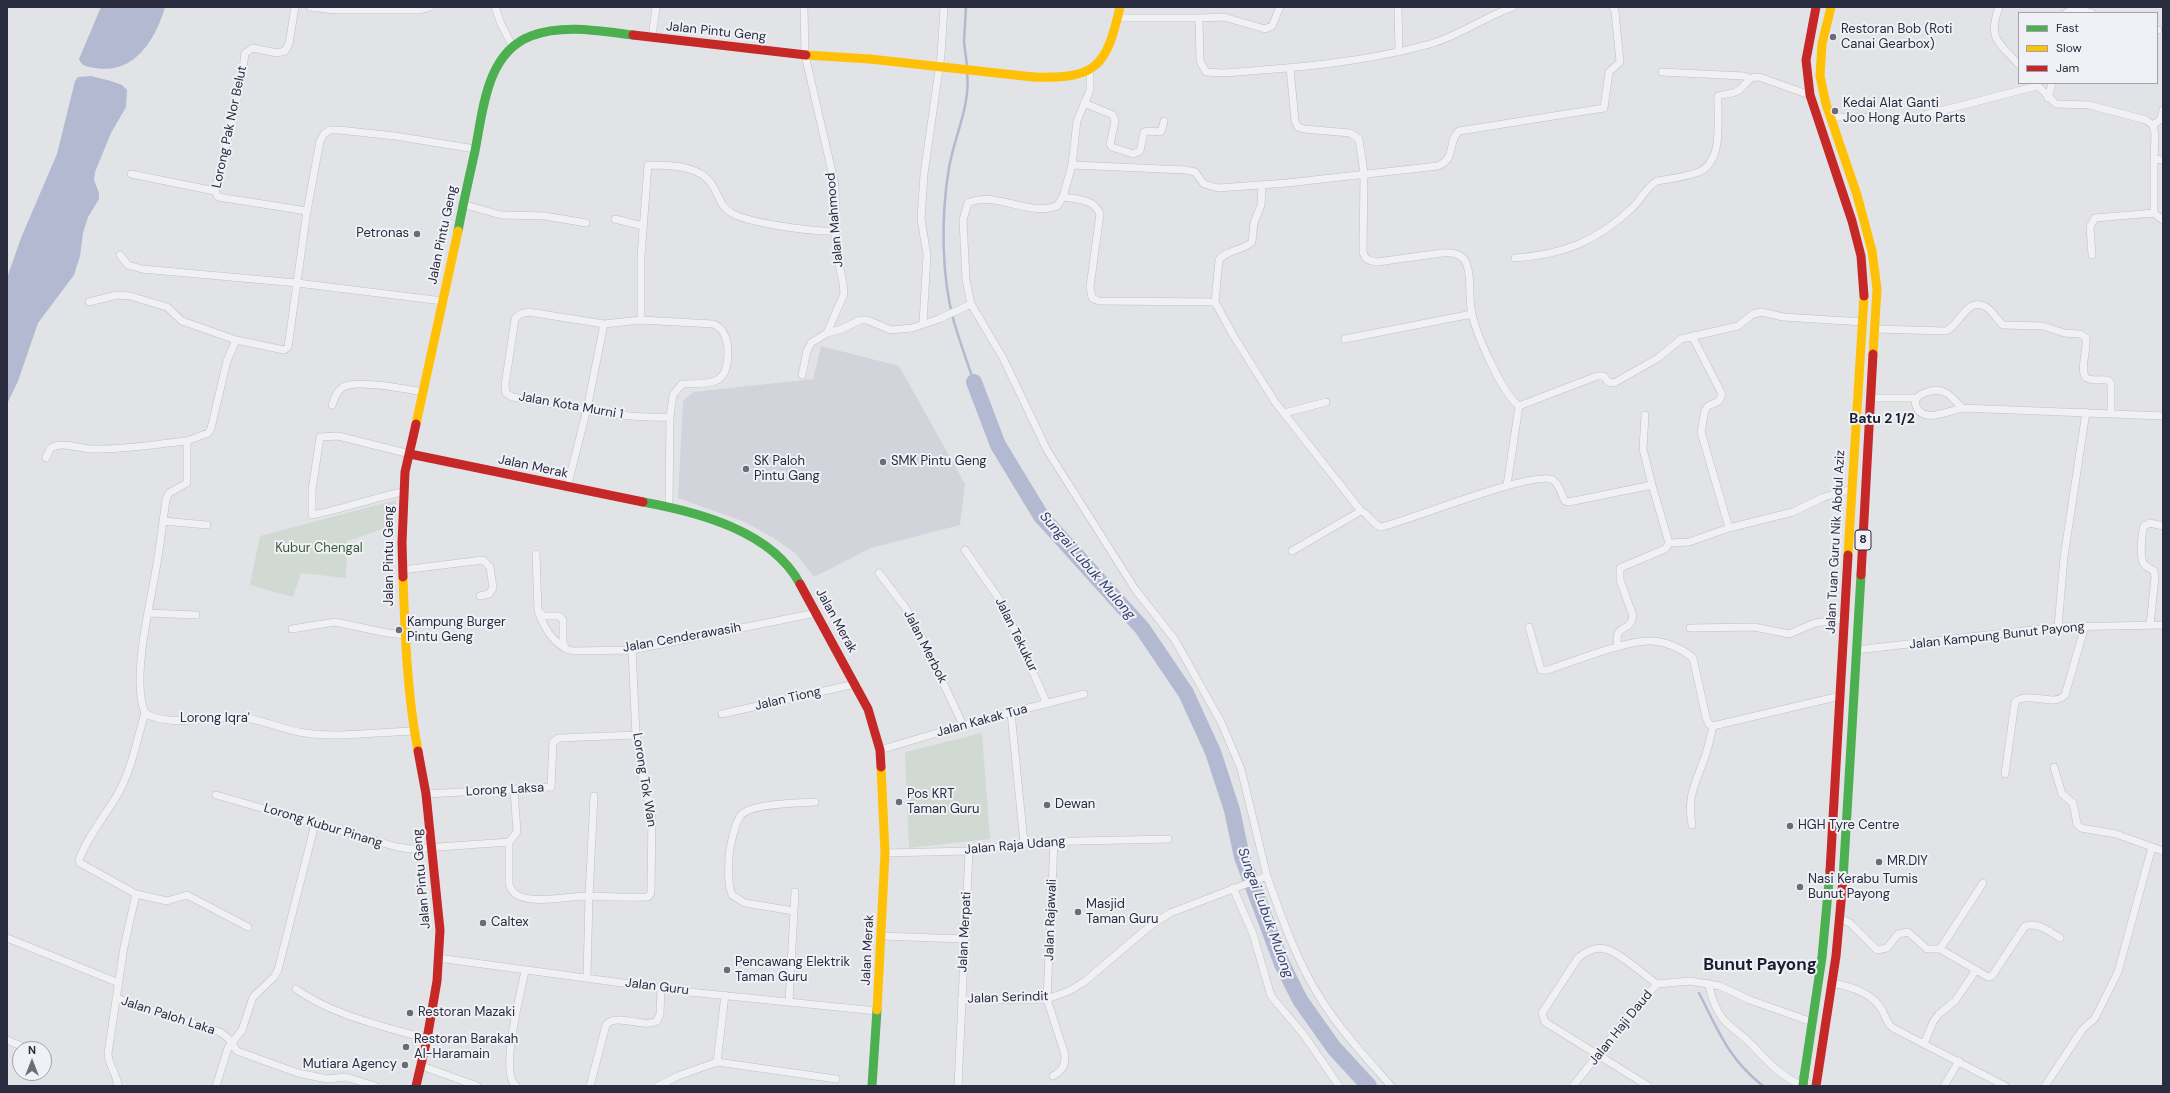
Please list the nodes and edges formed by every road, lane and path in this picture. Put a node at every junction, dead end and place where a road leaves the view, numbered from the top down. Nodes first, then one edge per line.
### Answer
1 (295, 7) edge
2 (310, 7) edge
3 (430, 7) edge
4 (495, 7) edge
5 (656, 7) edge
6 (804, 7) edge
7 (944, 7) edge
8 (1120, 7) edge
9 (1280, 7) edge
10 (1398, 7) edge
11 (1513, 7) edge
12 (1613, 7) edge
13 (1816, 7) edge
14 (1831, 7) edge
15 (1999, 7) edge
16 (2068, 12) edge
17 (2089, 12) edge
18 (1118, 18) junction
19 (1199, 18) junction
20 (652, 38) junction
21 (513, 47) junction
22 (1399, 52) junction
23 (804, 55) junction
24 (2018, 64) edge
25 (1290, 68) junction
26 (1090, 72) junction
27 (1662, 72) dead end
28 (1749, 78) junction
29 (2036, 84) edge
30 (2052, 84) edge
31 (1810, 95) junction
32 (2048, 98) junction
33 (1084, 103) junction
34 (2163, 110) edge
35 (1831, 117) junction
36 (1164, 121) dead end
37 (2153, 125) junction
38 (475, 149) junction
39 (2154, 159) junction
40 (2163, 160) edge
41 (1072, 165) junction
42 (1364, 173) junction
43 (131, 174) dead end
44 (1262, 185) junction
45 (215, 191) junction
46 (1063, 197) junction
47 (462, 204) junction
48 (307, 211) junction
49 (2154, 213) junction
50 (615, 219) dead end
51 (2163, 220) edge
52 (586, 223) dead end
53 (643, 226) junction
54 (835, 231) junction
55 (120, 256) dead end
56 (2092, 256) dead end
57 (1516, 258) dead end
58 (297, 283) junction
59 (443, 301) junction
60 (89, 302) dead end
61 (1215, 302) junction
62 (971, 304) junction
63 (1472, 314) junction
64 (640, 320) junction
65 (1863, 322) junction
66 (923, 323) junction
67 (604, 324) junction
68 (1876, 329) junction
69 (827, 334) junction
70 (1692, 336) junction
71 (1345, 339) dead end
72 (236, 340) junction
73 (802, 375) dead end
74 (423, 392) junction
75 (1872, 398) junction
76 (1916, 398) junction
77 (1326, 402) dead end
78 (332, 405) dead end
79 (1520, 406) junction
80 (1962, 408) junction
81 (587, 409) junction
82 (2086, 412) junction
83 (1284, 413) junction
84 (2112, 413) junction
85 (1645, 415) dead end
86 (670, 416) junction
87 (2163, 416) edge
88 (187, 441) junction
89 (410, 454) junction
90 (46, 458) dead end
91 (1507, 485) junction
92 (1652, 485) junction
93 (567, 488) junction
94 (1852, 489) junction
95 (403, 492) junction
96 (669, 507) junction
97 (1361, 511) junction
98 (163, 521) junction
99 (207, 525) dead end
100 (2163, 526) edge
101 (1729, 528) junction
102 (1669, 543) junction
103 (965, 550) dead end
104 (1292, 551) dead end
105 (536, 554) dead end
106 (402, 570) junction
107 (879, 573) dead end
108 (480, 596) dead end
109 (538, 611) junction
110 (148, 613) junction
111 (816, 613) junction
112 (196, 615) dead end
113 (1845, 618) junction
114 (2150, 625) junction
115 (2163, 625) edge
116 (2085, 626) junction
117 (1529, 627) dead end
118 (2058, 627) junction
119 (1690, 628) dead end
120 (292, 629) dead end
121 (405, 634) junction
122 (1618, 647) junction
123 (566, 649) junction
124 (632, 650) junction
125 (1856, 650) junction
126 (855, 684) junction
127 (1084, 694) dead end
128 (1840, 696) junction
129 (1047, 704) junction
130 (144, 713) junction
131 (1011, 713) junction
132 (722, 714) dead end
133 (963, 725) junction
134 (1713, 726) junction
135 (414, 731) junction
136 (636, 735) junction
137 (880, 750) junction
138 (2054, 767) dead end
139 (2005, 774) dead end
140 (514, 790) junction
141 (426, 794) junction
142 (216, 795) dead end
143 (594, 796) dead end
144 (815, 802) dead end
145 (1847, 814) junction
146 (315, 824) junction
147 (1692, 825) dead end
148 (1833, 828) junction
149 (1168, 839) dead end
150 (509, 842) junction
151 (1054, 842) junction
152 (1024, 843) junction
153 (432, 847) junction
154 (2152, 847) junction
155 (969, 851) junction
156 (2163, 851) edge
157 (885, 853) junction
158 (1265, 877) junction
159 (1983, 883) dead end
160 (1236, 887) junction
161 (795, 892) dead end
162 (136, 894) junction
163 (588, 896) junction
164 (794, 911) junction
165 (1839, 918) junction
166 (248, 927) dead end
167 (881, 936) junction
168 (7, 938) edge
169 (2060, 938) dead end
170 (965, 939) junction
171 (1940, 949) junction
172 (438, 958) junction
173 (1976, 970) junction
174 (526, 971) junction
175 (587, 978) junction
176 (119, 983) junction
177 (1708, 983) junction
178 (1831, 983) junction
179 (1657, 984) junction
180 (661, 988) junction
181 (296, 989) dead end
182 (725, 995) junction
183 (116, 998) junction
184 (1047, 999) junction
185 (961, 1000) junction
186 (789, 1002) junction
187 (877, 1011) junction
188 (1812, 1022) junction
189 (428, 1039) junction
190 (232, 1043) junction
191 (1924, 1044) junction
192 (1599, 1055) junction
193 (1959, 1061) junction
194 (717, 1062) junction
195 (422, 1066) junction
196 (1053, 1076) dead end
197 (836, 1079) dead end
198 (1803, 1083) edge
199 (1816, 1083) edge
200 (513, 1084) edge
201 (118, 1086) edge
202 (216, 1086) edge
203 (375, 1086) edge
204 (416, 1086) edge
205 (477, 1086) edge
206 (590, 1086) edge
207 (658, 1086) edge
208 (872, 1086) edge
209 (958, 1086) edge
210 (1339, 1086) edge
211 (1391, 1086) edge
212 (1573, 1086) edge
213 (1648, 1086) edge
214 (1944, 1086) edge
215 (2005, 1086) edge
216 (2045, 1086) edge

1 - 45 street, Lorong Pak Nor Belut
2 - 3 street
4 - 21 street
5 - 20 street
6 - 23 street, Jalan Mahmood
7 - 66 street
8 - 18 main road
9 - 19 street
10 - 22 street
11 - 22 street
12 - 42 street
13 - 31 main road, Jalan Tuan Guru Nik Abdul Aziz / 8
14 - 35 main road, Jalan Tuan Guru Nik Abdul Aziz / 8
15 - 24 street
16 - 17 street
18 - 19 street
18 - 26 main road
19 - 25 street
20 - 21 main road, Jalan Pintu Geng
20 - 23 main road, Jalan Pintu Geng
21 - 38 main road, Jalan Pintu Geng
22 - 25 street
23 - 26 main road, Jalan Pintu Geng, bridge
23 - 54 street, Jalan Mahmood
25 - 42 street
26 - 33 street
27 - 28 street
28 - 31 street
28 - 57 street
29 - 32 street
29 - 35 street
30 - 32 street
31 - 65 main road, Jalan Tuan Guru Nik Abdul Aziz / 8
32 - 37 street
33 - 36 street
33 - 41 street
34 - 37 street
35 - 68 main road, Jalan Tuan Guru Nik Abdul Aziz / 8
37 - 39 street
38 - 47 main road, Jalan Pintu Geng
38 - 48 street
39 - 40 street
39 - 49 street
41 - 44 street
41 - 46 street
42 - 44 street
42 - 63 street
43 - 45 street
44 - 61 street
45 - 48 street, Lorong Pak Nor Belut
46 - 61 street
46 - 62 street
47 - 52 street
47 - 59 main road, Jalan Pintu Geng
48 - 58 street
49 - 51 street
49 - 56 street
50 - 53 street
53 - 54 street
53 - 64 street
54 - 69 street, Jalan Mahmood
55 - 58 street
58 - 59 street
58 - 72 street
59 - 74 main road, Jalan Pintu Geng
60 - 72 street
61 - 83 street
62 - 66 street
62 - 158 street
63 - 71 street
63 - 79 street
64 - 67 street
64 - 86 street
65 - 70 street
65 - 94 main road, Jalan Tuan Guru Nik Abdul Aziz / 8
66 - 69 street
67 - 81 street
67 - 81 street, Jalan Kota Murni 1
68 - 75 main road, Jalan Tuan Guru Nik Abdul Aziz / 8
68 - 84 street
69 - 73 street
70 - 79 street
70 - 101 street
72 - 88 street
74 - 78 street
74 - 89 main road, Jalan Pintu Geng
75 - 76 street
75 - 125 main road, Jalan Tuan Guru Nik Abdul Aziz / 8
76 - 80 street
76 - 80 street
77 - 83 street
79 - 91 street
80 - 82 street
81 - 86 street, Jalan Kota Murni 1
81 - 93 street
82 - 84 street
82 - 118 street
83 - 97 street
84 - 87 street
85 - 92 street
86 - 96 street
88 - 90 street
88 - 98 street
89 - 93 main road, Jalan Merak
89 - 95 main road, Jalan Pintu Geng
89 - 95 street
91 - 92 street
91 - 97 street
92 - 102 street
93 - 96 main road, Jalan Merak
94 - 101 street
94 - 113 main road, Jalan Tuan Guru Nik Abdul Aziz / 8
95 - 106 main road, Jalan Pintu Geng
96 - 111 main road, Jalan Merak
97 - 104 street
98 - 99 street
98 - 110 street
100 - 114 street
101 - 102 street
102 - 122 street
103 - 129 street, Jalan Tekukur
105 - 109 street
106 - 108 street
106 - 121 main road, Jalan Pintu Geng
107 - 133 street, Jalan Merbok
109 - 123 street
109 - 123 street
110 - 112 street
110 - 130 street
111 - 124 street, Jalan Cenderawasih
111 - 126 main road, Jalan Merak
113 - 119 street
113 - 128 main road, Jalan Tuan Guru Nik Abdul Aziz / 8
114 - 115 street, Jalan Kampung Bunut Payong
114 - 116 street, Jalan Kampung Bunut Payong
116 - 118 street, Jalan Kampung Bunut Payong
116 - 139 street
117 - 122 street
118 - 125 street, Jalan Kampung Bunut Payong
120 - 121 street
121 - 135 main road, Jalan Pintu Geng
122 - 134 street
123 - 124 street, Jalan Cenderawasih
124 - 136 street, Lorong Tok Wan
125 - 145 main road, Jalan Tuan Guru Nik Abdul Aziz / 8
126 - 132 street, Jalan Tiong
126 - 137 main road, Jalan Merak
127 - 129 street, Jalan Kakak Tua
128 - 134 street
128 - 148 main road, Jalan Tuan Guru Nik Abdul Aziz / 8
129 - 131 street, Jalan Kakak Tua
130 - 135 street, Lorong Iqra'
130 - 162 street
131 - 133 street, Jalan Kakak Tua
131 - 152 street
133 - 137 street, Jalan Kakak Tua
134 - 147 street
135 - 141 main road, Jalan Pintu Geng
136 - 140 street, Lorong Laksa
136 - 163 street, Lorong Tok Wan
137 - 157 main road, Jalan Merak
138 - 154 street
140 - 141 street, Lorong Laksa
140 - 150 street
141 - 153 main road, Jalan Pintu Geng
142 - 146 street, Lorong Kubur Pinang
143 - 163 street
144 - 164 street
145 - 148 main road
145 - 165 main road, Jalan Tuan Guru Nik Abdul Aziz / 8
146 - 153 street, Lorong Kubur Pinang
146 - 190 street
148 - 188 main road, Jalan Tuan Guru Nik Abdul Aziz / 8
149 - 151 street, Jalan Raja Udang
150 - 153 street, Lorong Kubur Pinang
150 - 163 street
151 - 152 street, Jalan Raja Udang
151 - 184 street, Jalan Rajawali
152 - 155 street, Jalan Raja Udang
153 - 172 main road, Jalan Pintu Geng
154 - 156 street
154 - 216 street
155 - 157 street, Jalan Raja Udang
155 - 170 street, Jalan Merpati
157 - 167 main road, Jalan Merak
158 - 160 street, Jalan Serindit
158 - 211 street
159 - 171 street
160 - 184 street, Jalan Serindit
160 - 210 street
161 - 164 street
162 - 166 street
162 - 176 street
163 - 175 street
164 - 186 street
165 - 171 street
165 - 178 main road, Jalan Tuan Guru Nik Abdul Aziz / 8
167 - 170 street
167 - 187 main road, Jalan Merak
168 - 176 street
169 - 173 street
170 - 185 street, Jalan Merpati
171 - 173 street
172 - 174 street, Jalan Guru
172 - 189 main road, Jalan Pintu Geng
173 - 191 street
174 - 175 street, Jalan Guru
174 - 200 street
175 - 180 street, Jalan Guru
176 - 183 street
177 - 179 street, Jalan Haji Daud
177 - 188 street, Jalan Haji Daud
177 - 198 street
178 - 191 street
178 - 199 main road, Jalan Tuan Guru Nik Abdul Aziz / 8
179 - 192 street, Jalan Haji Daud
179 - 192 street
180 - 182 street, Jalan Guru
180 - 206 street
181 - 189 street
182 - 186 street, Jalan Guru
182 - 194 street
183 - 190 street, Jalan Paloh Laka
183 - 201 street
184 - 185 street, Jalan Serindit
184 - 196 street
185 - 209 street, Jalan Merpati
186 - 187 street, Jalan Guru
187 - 208 main road, Jalan Merak
188 - 198 main road, Jalan Tuan Guru Nik Abdul Aziz / 8
189 - 195 main road, Jalan Pintu Geng
190 - 202 street
190 - 203 street, Jalan Paloh Laka
191 - 193 street
192 - 212 street, Jalan Haji Daud
192 - 213 street
193 - 214 street
193 - 215 street
194 - 197 street
194 - 207 street
195 - 204 main road, Jalan Pintu Geng
195 - 205 street

